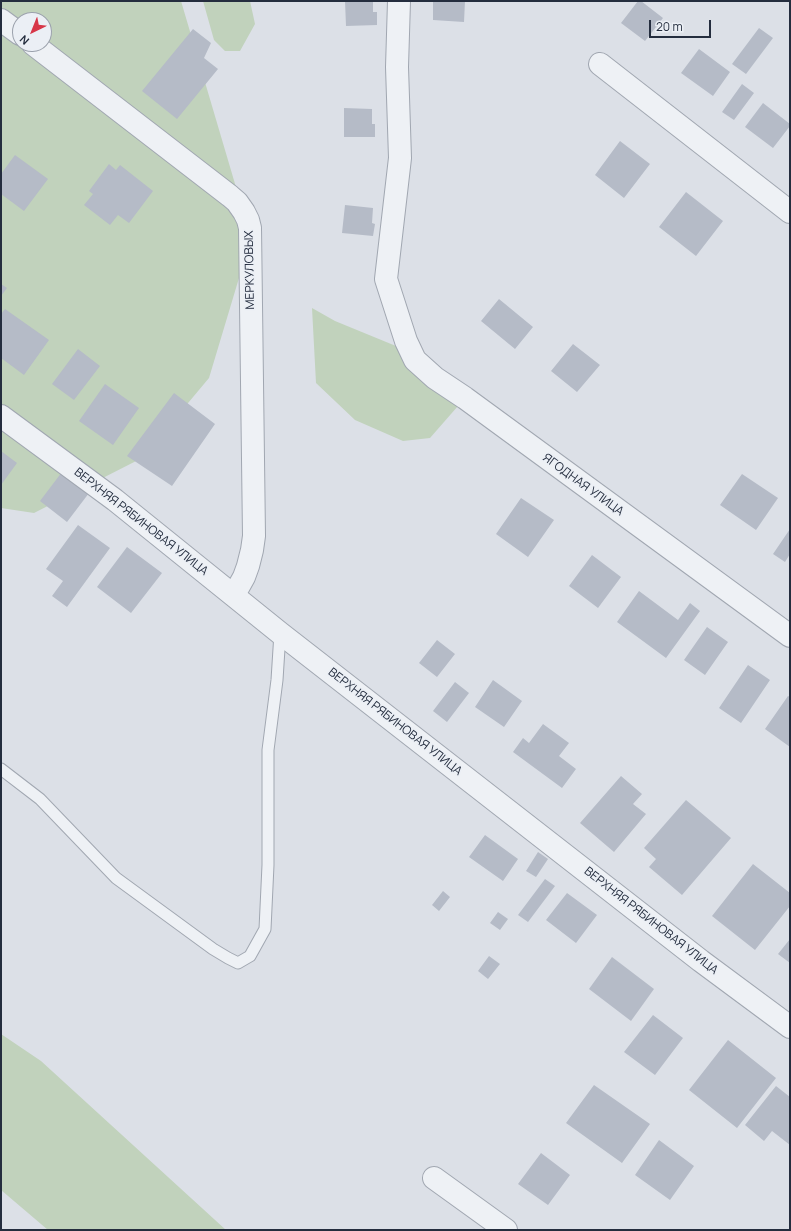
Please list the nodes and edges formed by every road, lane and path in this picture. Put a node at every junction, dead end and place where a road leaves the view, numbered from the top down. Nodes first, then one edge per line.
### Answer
1 (399, 1) edge
2 (1, 20) edge
3 (12, 28) edge
4 (43, 52) edge
5 (600, 64) dead end
6 (790, 212) edge
7 (1, 416) edge
8 (234, 595) junction
9 (280, 633) junction
10 (790, 636) edge
11 (1, 769) edge
12 (790, 1027) edge
13 (434, 1178) dead end
14 (506, 1230) edge

1 - 10 street, ЯГОДНАЯ УЛИЦА
2 - 3 street
4 - 8 street, МЕРКУЛОВЫХ
5 - 6 street
7 - 8 street, ВЕРХНЯЯ РЯБИНОВАЯ УЛИЦА
8 - 9 street, ВЕРХНЯЯ РЯБИНОВАЯ УЛИЦА
9 - 11 lane
9 - 12 street, ВЕРХНЯЯ РЯБИНОВАЯ УЛИЦА
13 - 14 street

